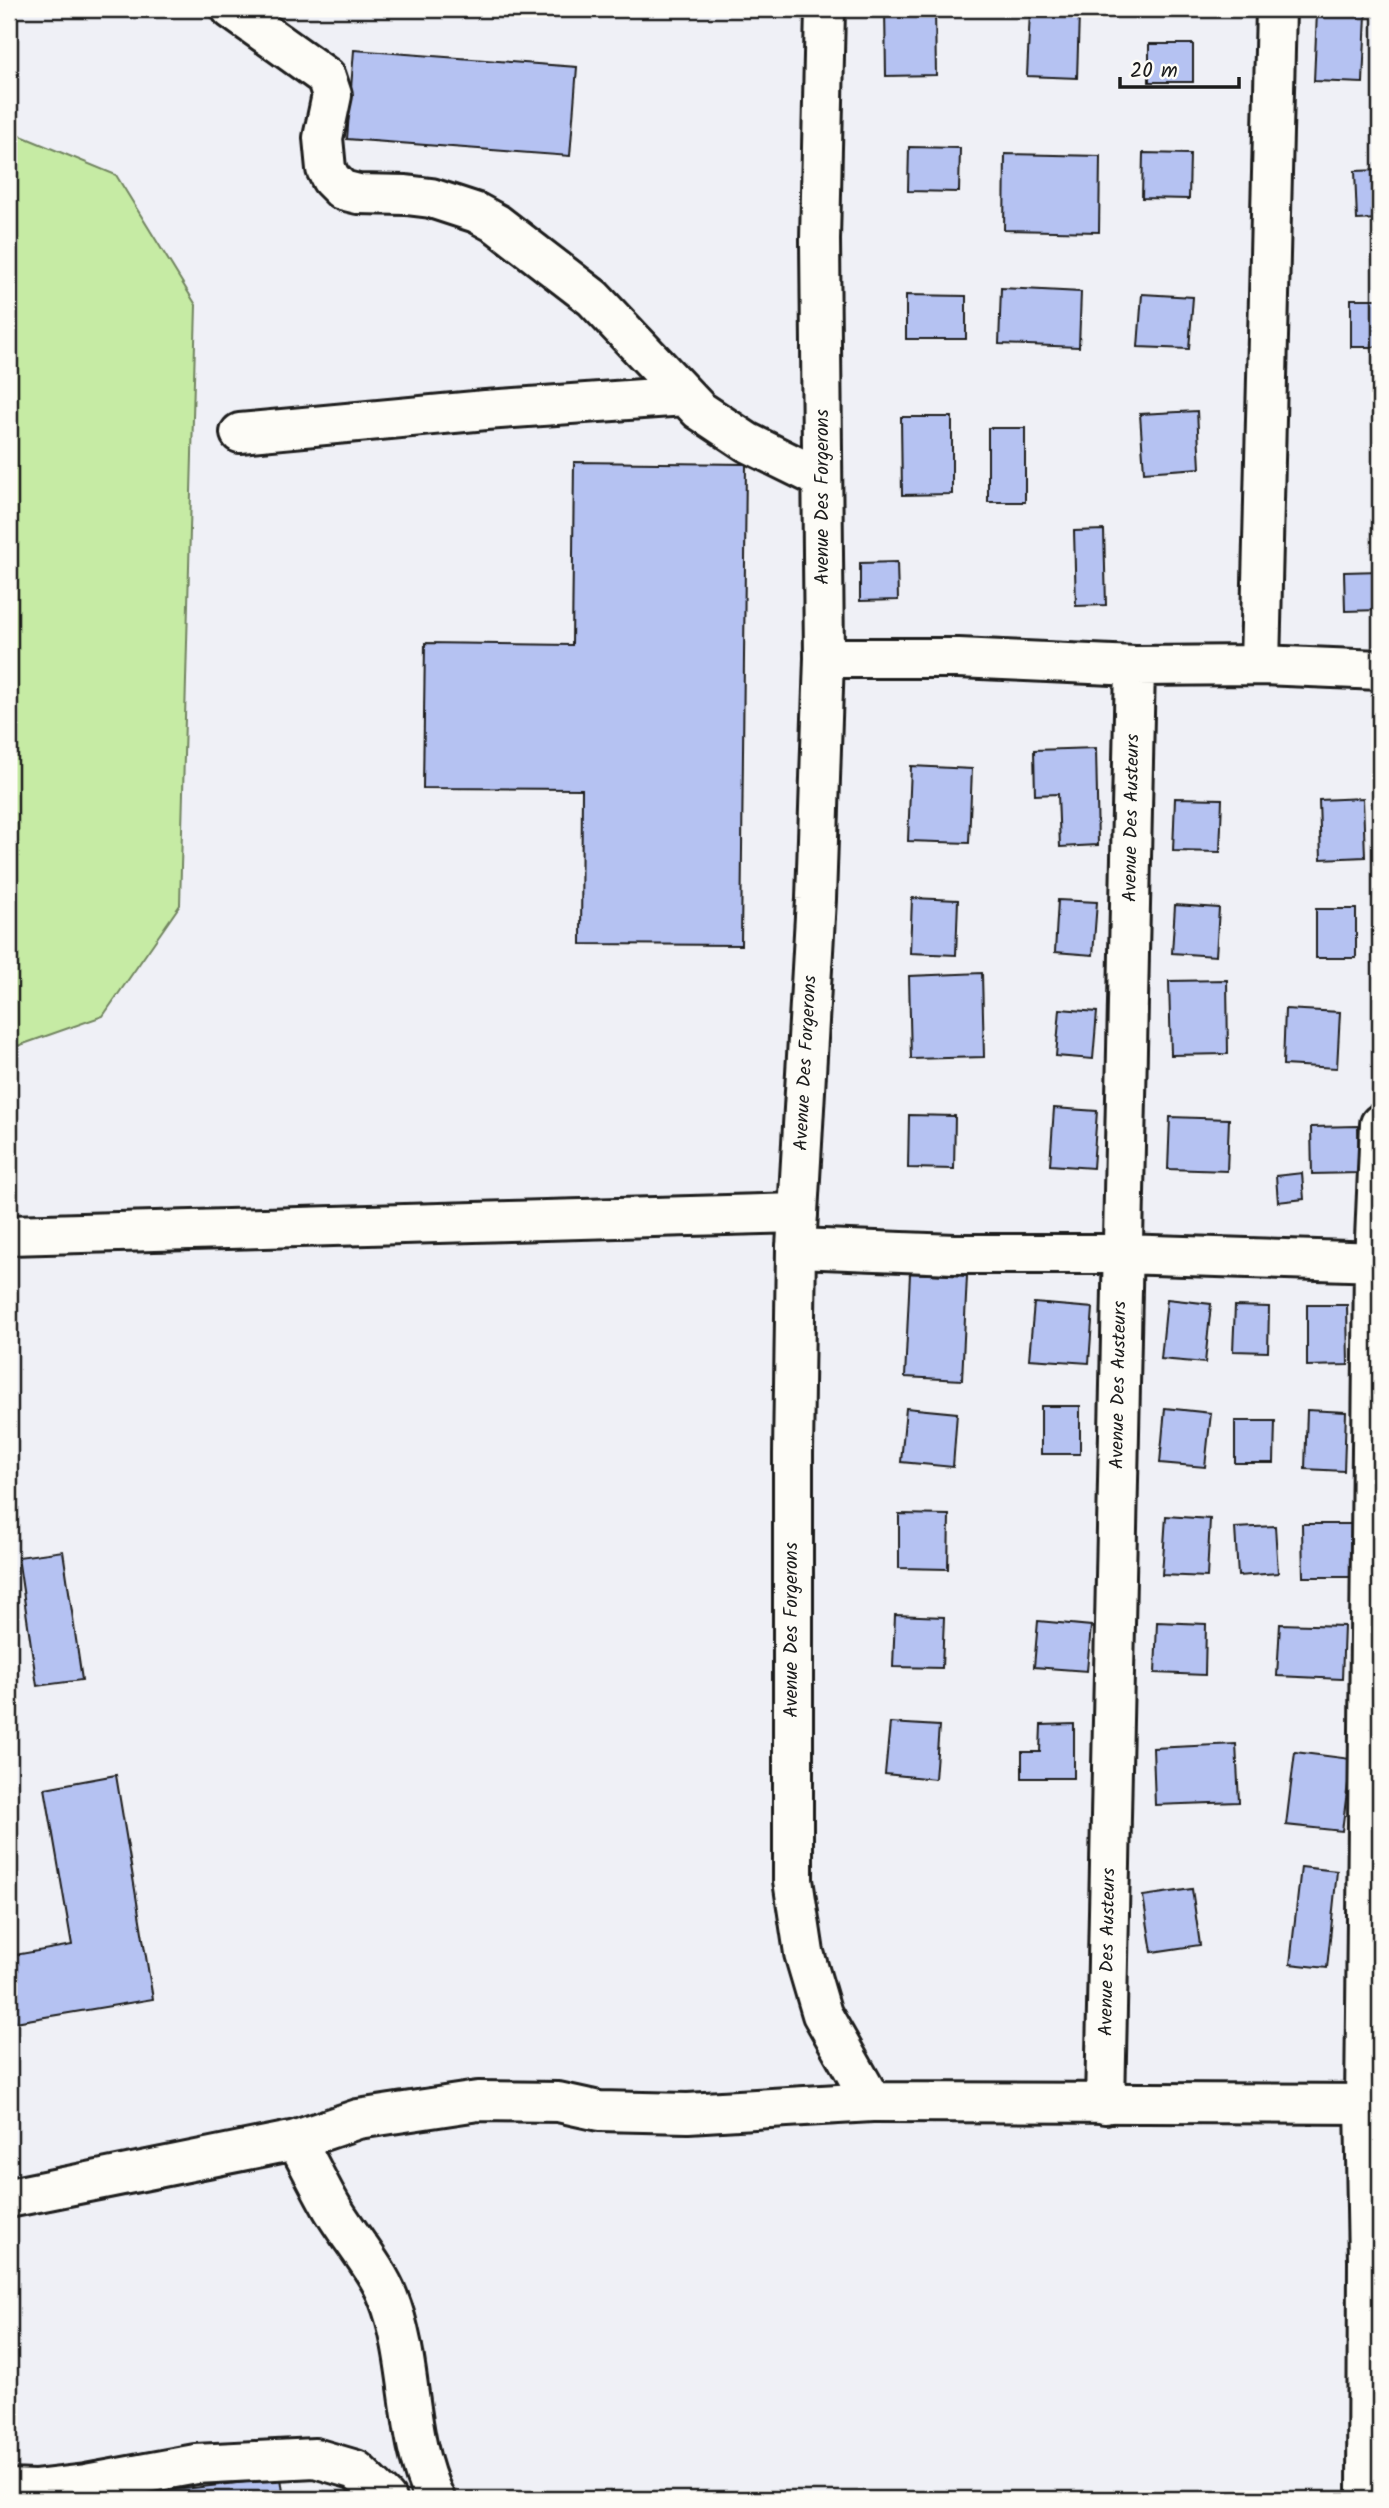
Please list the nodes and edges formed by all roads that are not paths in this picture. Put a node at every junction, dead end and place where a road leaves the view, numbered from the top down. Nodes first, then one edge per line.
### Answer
1 (232, 9) edge
2 (825, 9) edge
3 (1276, 9) edge
4 (685, 396) junction
5 (240, 433) dead end
6 (822, 479) junction
7 (824, 658) junction
8 (1260, 665) junction
9 (1135, 666) junction
10 (1380, 670) edge
11 (1380, 1124) edge
12 (797, 1231) junction
13 (17, 1240) edge
14 (1121, 1254) junction
15 (1377, 1262) edge
16 (872, 2102) junction
17 (1373, 2104) edge
18 (1105, 2105) junction
19 (296, 2140) junction
20 (9, 2198) edge
21 (9, 2489) edge
22 (386, 2499) edge
23 (435, 2499) edge
24 (1367, 2499) edge

1 - 4 street
2 - 6 street, Avenue Des Forgerons
3 - 8 street
4 - 5 street
4 - 6 street
6 - 7 street, Avenue Des Forgerons
7 - 9 street
7 - 12 street, Avenue Des Forgerons
8 - 9 street
8 - 10 street
9 - 14 street, Avenue Des Austeurs
11 - 15 street
12 - 13 street
12 - 14 street
12 - 16 street, Avenue Des Forgerons
14 - 15 street
14 - 18 street, Avenue Des Austeurs
15 - 17 street
16 - 18 street
16 - 19 street
17 - 18 street
17 - 24 street
19 - 20 street
19 - 23 street
21 - 22 street

